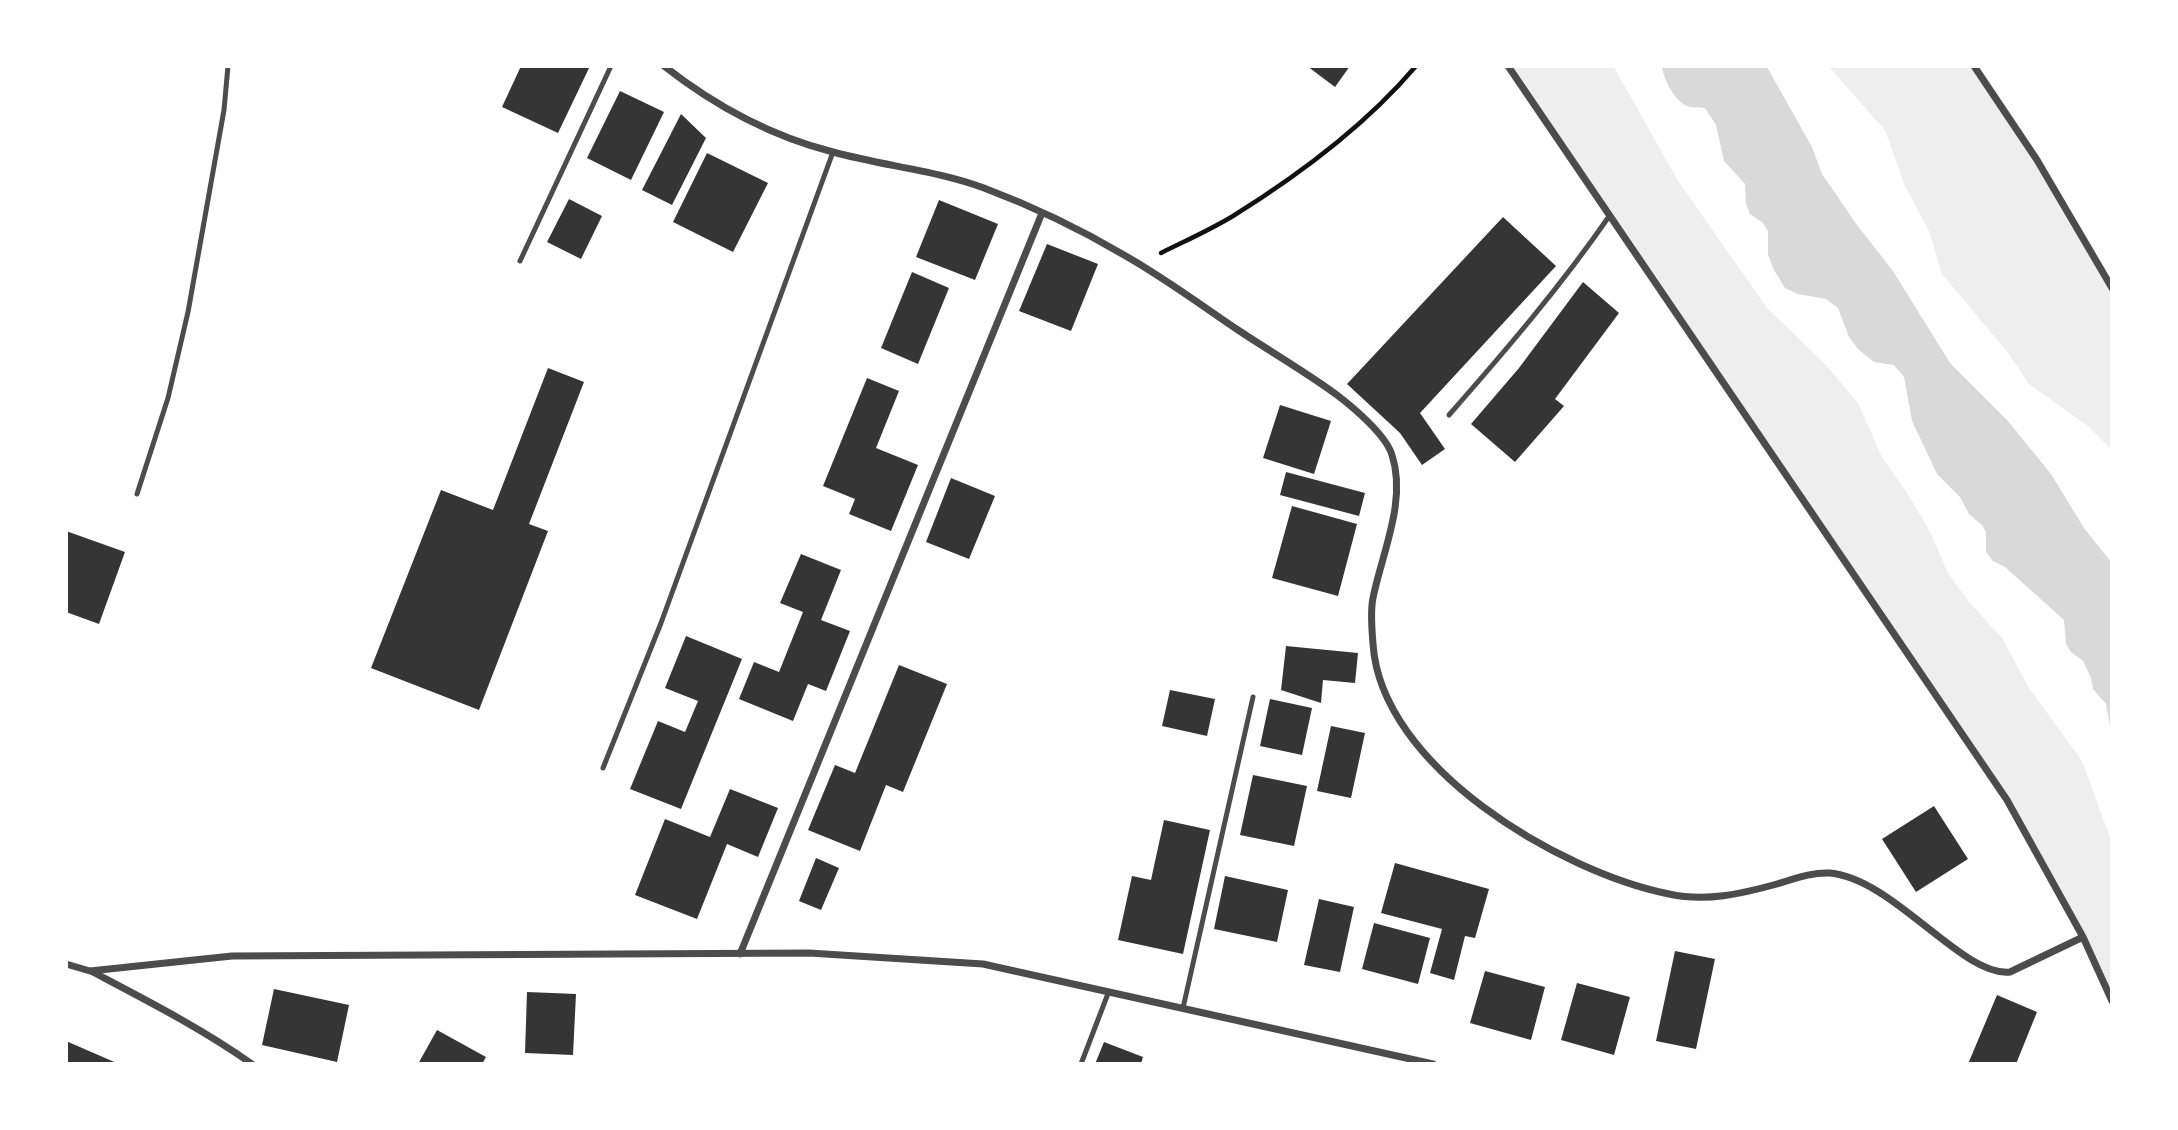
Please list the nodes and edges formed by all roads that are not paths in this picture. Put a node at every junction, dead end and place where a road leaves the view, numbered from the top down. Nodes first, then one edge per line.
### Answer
1 (228, 66) edge
2 (611, 66) edge
3 (664, 66) edge
4 (1508, 66) edge
5 (1974, 66) edge
6 (833, 152) junction
7 (1042, 213) junction
8 (1610, 215) junction
9 (520, 261) dead end
10 (2112, 288) edge
11 (1449, 415) dead end
12 (137, 494) dead end
13 (1253, 697) dead end
14 (603, 768) dead end
15 (2083, 937) junction
16 (740, 954) junction
17 (66, 964) edge
18 (90, 971) junction
19 (1109, 991) junction
20 (2112, 1001) edge
21 (1183, 1008) junction
22 (1406, 1060) edge
23 (252, 1063) edge
24 (1081, 1063) edge
25 (1433, 1063) edge

1 - 12 lane
2 - 9 lane
3 - 6 street
4 - 8 street
5 - 10 street
6 - 7 street
6 - 14 lane
7 - 15 street
7 - 16 street
8 - 11 lane
8 - 15 street
13 - 21 lane
15 - 20 street
16 - 18 street
16 - 19 street
17 - 18 street
18 - 23 street
19 - 21 street
19 - 24 lane
21 - 22 street
22 - 25 street

